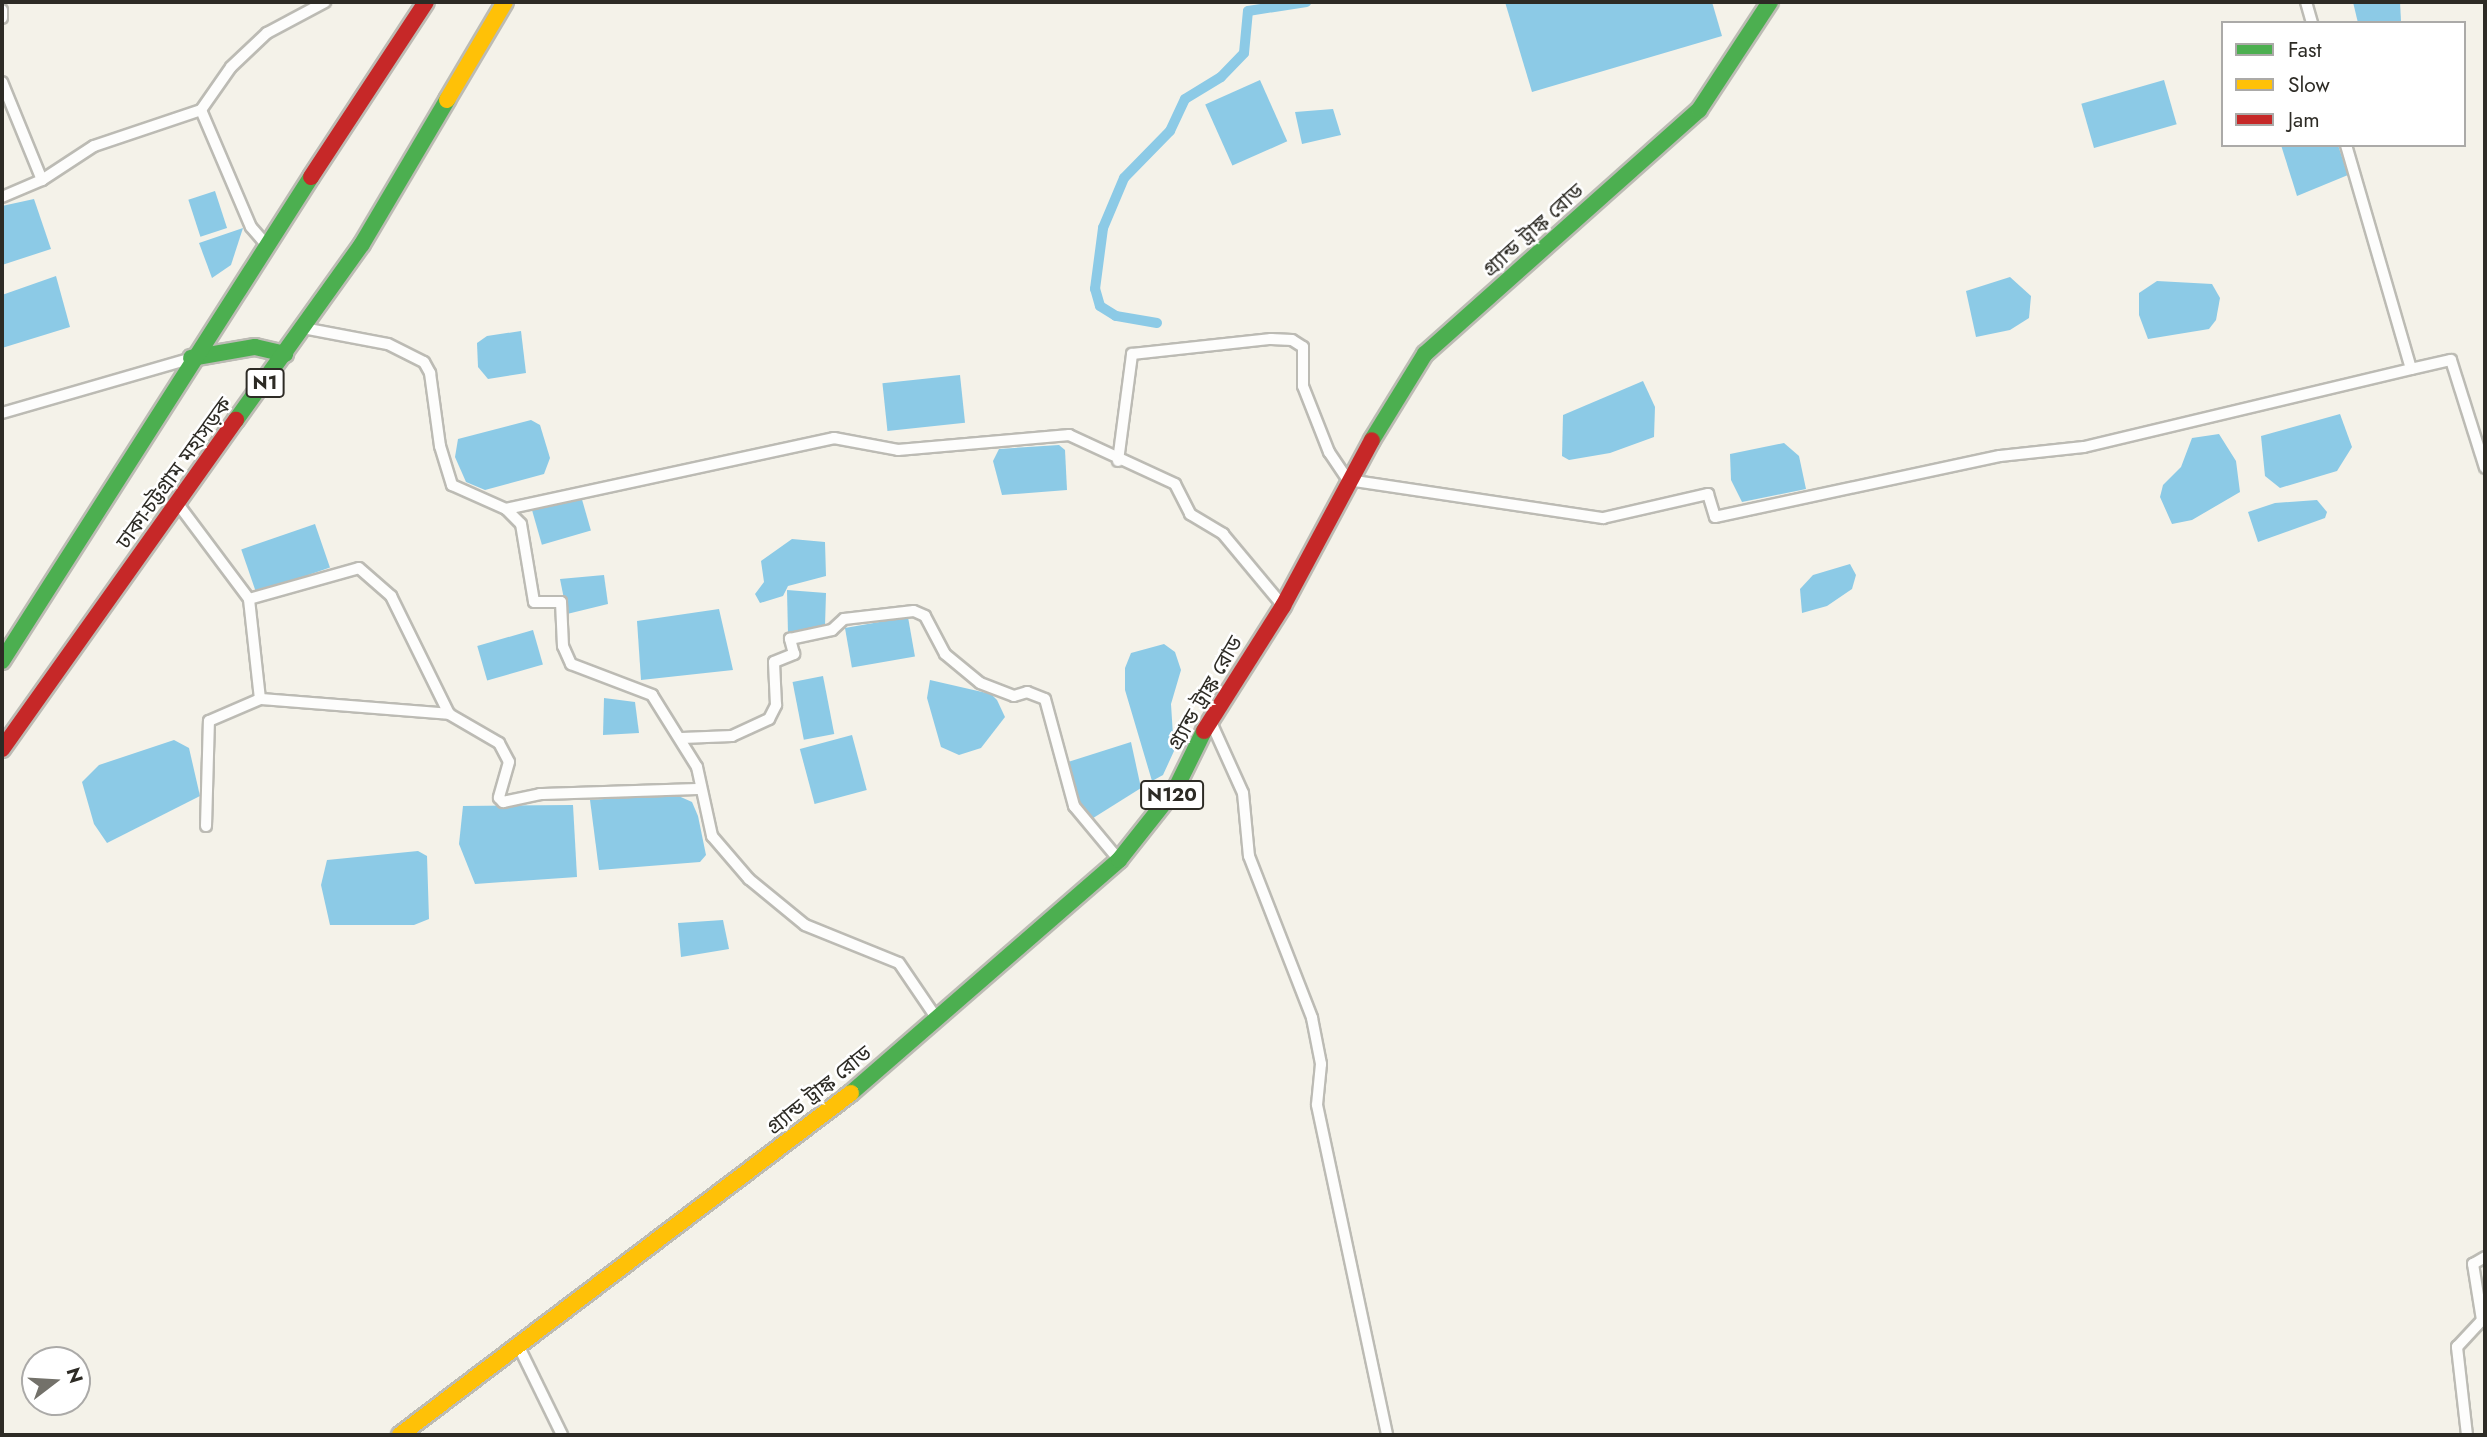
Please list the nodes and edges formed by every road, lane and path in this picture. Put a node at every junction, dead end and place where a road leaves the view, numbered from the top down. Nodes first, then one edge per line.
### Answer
1 (325, 2) edge
2 (426, 2) edge
3 (505, 2) edge
4 (1770, 2) edge
5 (2306, 2) edge
6 (2, 10) edge
7 (2, 18) edge
8 (2311, 21) edge
9 (2, 82) edge
10 (201, 110) junction
11 (2347, 147) edge
12 (42, 180) junction
13 (2, 197) edge
14 (265, 243) junction
15 (303, 328) junction
16 (285, 354) junction
17 (191, 358) junction
18 (2411, 369) junction
19 (2, 413) edge
20 (1118, 461) junction
21 (2485, 468) edge
22 (1348, 481) junction
23 (178, 504) junction
24 (506, 509) junction
25 (248, 600) junction
26 (1283, 606) junction
27 (2, 661) edge
28 (260, 699) junction
29 (449, 713) junction
30 (1210, 719) junction
31 (682, 738) junction
32 (2, 749) edge
33 (700, 789) junction
34 (206, 826) dead end
35 (1119, 860) junction
36 (937, 1019) junction
37 (2485, 1257) edge
38 (518, 1345) junction
39 (400, 1435) edge
40 (562, 1435) edge
41 (1387, 1435) edge
42 (2467, 1435) edge

1 - 10 street
2 - 14 highway, ঢাকা-চট্টগ্রাম মহাসড়ক
3 - 15 highway, ঢাকা-চট্টগ্রাম মহাসড়ক / N1
4 - 22 highway, গ্র্যান্ড ট্রাঙ্ক রোড / N120
5 - 8 street
6 - 7 street
9 - 12 street
10 - 12 street
10 - 14 street
11 - 18 street
12 - 13 street
14 - 17 highway, ঢাকা-চট্টগ্রাম মহাসড়ক
15 - 16 highway, ঢাকা-চট্টগ্রাম মহাসড়ক / N1
15 - 24 street
16 - 17 highway
16 - 23 highway, ঢাকা-চট্টগ্রাম মহাসড়ক / N1
17 - 19 street
17 - 27 highway, ঢাকা-চট্টগ্রাম মহাসড়ক
18 - 21 street
18 - 22 street
20 - 22 street
20 - 24 street
20 - 26 street
22 - 26 highway, গ্র্যান্ড ট্রাঙ্ক রোড / N120
23 - 25 street
23 - 32 highway, ঢাকা-চট্টগ্রাম মহাসড়ক / N1
24 - 31 street
25 - 28 street
25 - 29 street
26 - 30 highway, গ্র্যান্ড ট্রাঙ্ক রোড / N120
28 - 29 street
28 - 34 street
29 - 33 street
30 - 35 highway, গ্র্যান্ড ট্রাঙ্ক রোড / N120
30 - 41 street
31 - 33 street
31 - 35 street
33 - 36 street
35 - 36 highway, গ্র্যান্ড ট্রাঙ্ক রোড / N120
36 - 38 highway, গ্র্যান্ড ট্রাঙ্ক রোড / N120
37 - 42 street
38 - 39 highway, গ্র্যান্ড ট্রাঙ্ক রোড / N120
38 - 40 street

